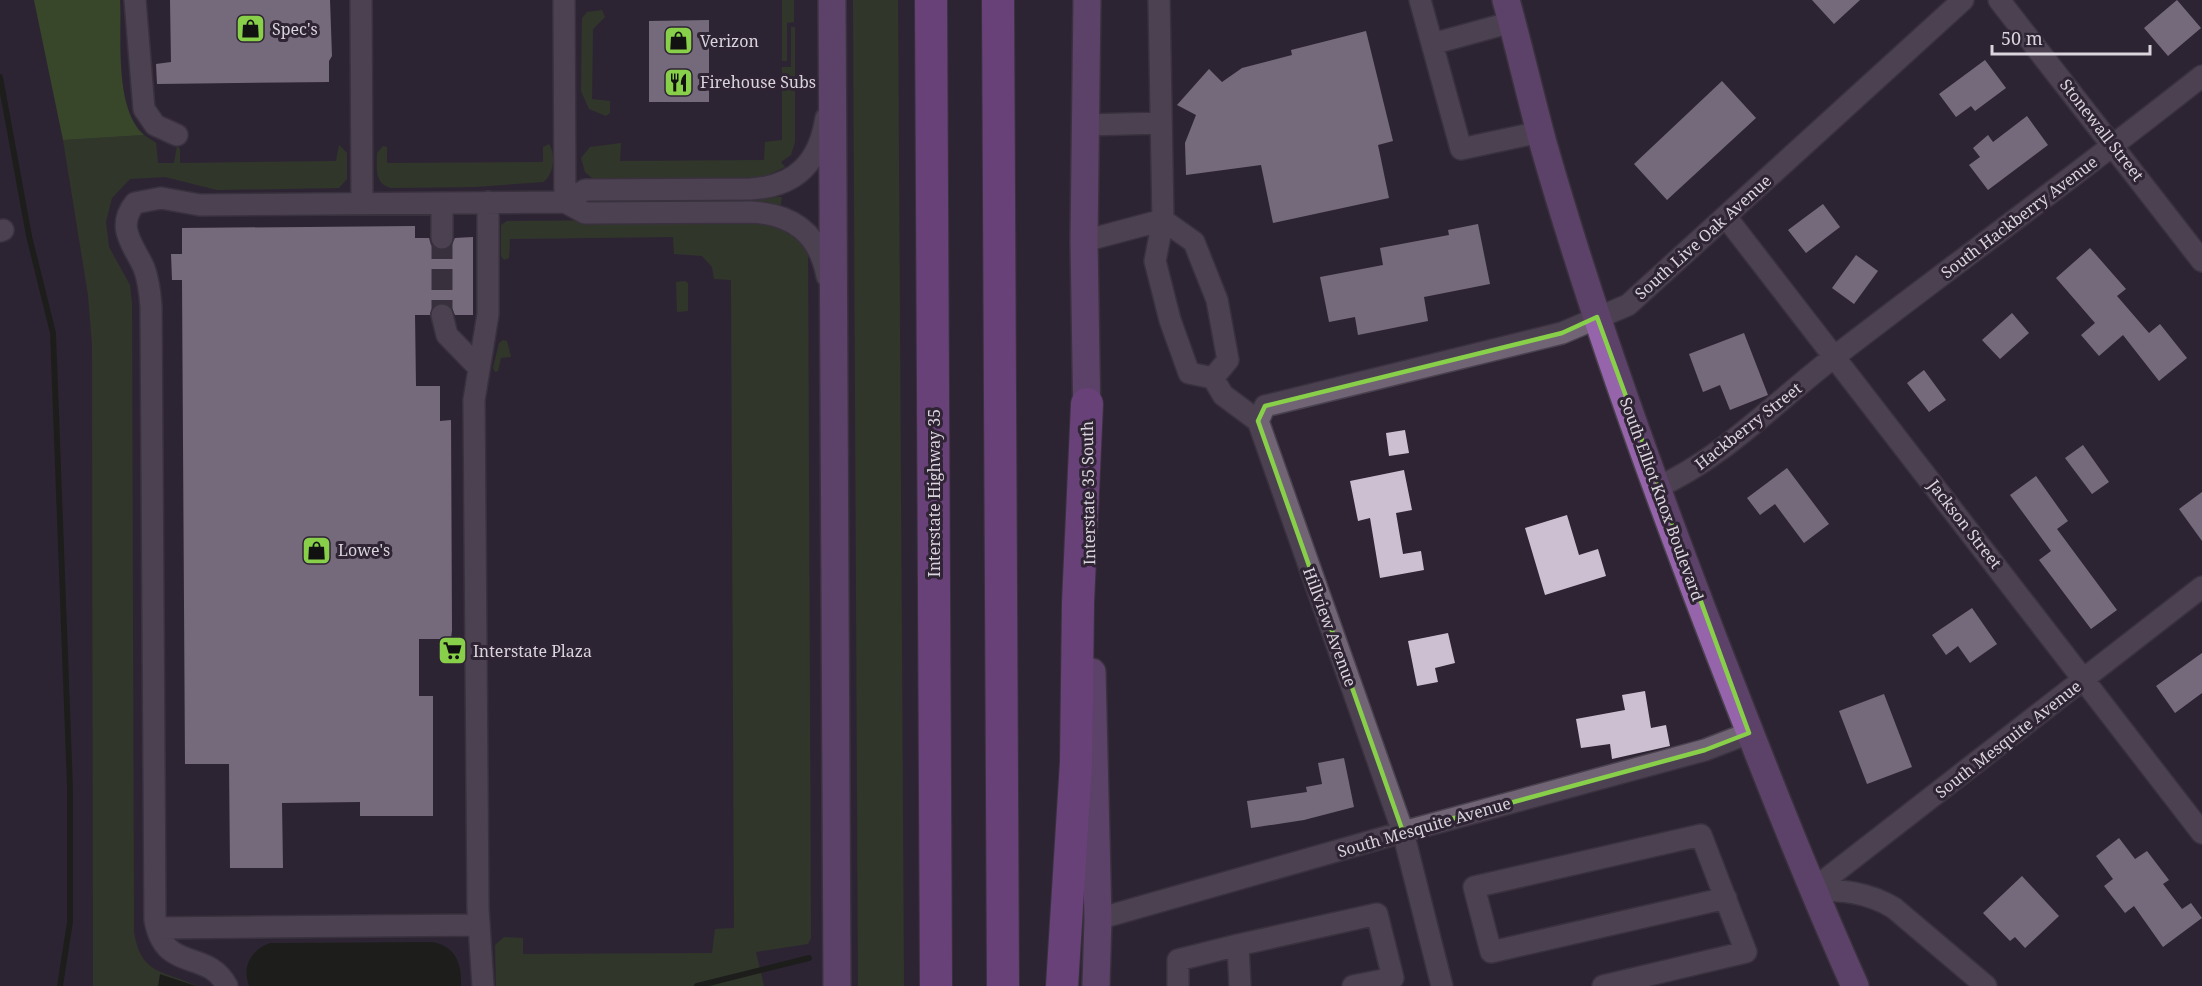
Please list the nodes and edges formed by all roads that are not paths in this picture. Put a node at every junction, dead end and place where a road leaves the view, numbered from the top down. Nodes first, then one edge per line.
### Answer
1 (135, 0) edge
2 (361, 0) edge
3 (564, 0) edge
4 (832, 0) edge
5 (931, 0) edge
6 (998, 0) edge
7 (1087, 0) edge
8 (1159, 0) edge
9 (1420, 0) edge
10 (1963, 0) edge
11 (2000, 0) edge
12 (1509, 11) edge
13 (833, 42) junction
14 (1432, 44) junction
15 (2202, 76) edge
16 (1161, 123) junction
17 (1087, 125) junction
18 (1540, 132) junction
19 (177, 135) dead end
20 (2115, 145) junction
21 (488, 202) junction
22 (565, 202) junction
23 (362, 203) junction
24 (442, 203) junction
25 (1725, 217) junction
26 (1163, 220) junction
27 (442, 238) tunnel mouth
28 (1084, 241) junction
29 (2202, 261) edge
30 (442, 315) tunnel mouth
31 (1597, 317) junction
32 (833, 324) junction
33 (1835, 356) junction
34 (479, 368) junction
35 (1213, 378) junction
36 (1087, 404) junction
37 (1258, 421) junction
38 (1656, 488) junction
39 (2202, 587) edge
40 (2085, 679) junction
41 (1749, 733) junction
42 (1403, 832) junction
43 (2202, 833) edge
44 (1812, 890) junction
45 (1726, 898) junction
46 (1098, 919) junction
47 (479, 925) junction
48 (157, 928) junction
49 (1238, 945) junction
50 (227, 986) edge
51 (483, 986) edge
52 (837, 986) edge
53 (936, 986) edge
54 (1003, 986) edge
55 (1062, 986) edge
56 (1096, 986) edge
57 (1178, 986) edge
58 (1240, 986) edge
59 (1353, 986) edge
60 (1442, 986) edge
61 (1604, 986) edge
62 (1855, 986) edge
63 (1986, 986) edge

1 - 19 street
2 - 23 street
3 - 22 street
4 - 13 main road
5 - 53 highway, Interstate Highway 35
6 - 54 highway
7 - 17 main road, Interstate 35 South
8 - 16 street
9 - 14 street
10 - 25 street, South Live Oak Avenue
11 - 20 street, Stonewall Street
12 - 14 street
12 - 18 main road, South Elliot Knox Boulevard
13 - 22 street
13 - 32 main road
14 - 18 street
15 - 20 street, South Hackberry Avenue
16 - 17 street
16 - 26 street
17 - 28 main road, Interstate 35 South
18 - 31 main road, South Elliot Knox Boulevard
20 - 29 street, Stonewall Street
20 - 33 street, South Hackberry Avenue
21 - 22 street
21 - 24 street
21 - 34 street
22 - 32 street
23 - 24 street
23 - 48 street
24 - 27 street
25 - 31 street, South Live Oak Avenue
25 - 33 street, Jackson Street
26 - 28 street
26 - 35 street
26 - 35 street
28 - 36 main road, Interstate 35 South
30 - 34 street
31 - 37 street, South Live Oak Avenue
31 - 38 main road, South Elliot Knox Boulevard
32 - 52 main road
33 - 38 street, Hackberry Street
33 - 40 street, Jackson Street
34 - 47 street
35 - 37 street
36 - 46 main road, Interstate 35 South
36 - 55 highway
37 - 42 street, Hillview Avenue
38 - 41 main road, South Elliot Knox Boulevard
39 - 40 street, South Mesquite Avenue
40 - 43 street, Jackson Street
40 - 44 street, South Mesquite Avenue
41 - 42 street, South Mesquite Avenue
41 - 44 main road, South Elliot Knox Boulevard
42 - 46 street, South Mesquite Avenue
42 - 60 street, Hillview Avenue
44 - 62 main road, South Elliot Knox Boulevard
44 - 63 street
45 - 45 street
45 - 61 street
46 - 56 main road, Interstate 35 South
47 - 48 street
47 - 51 street
48 - 50 street
49 - 57 street
49 - 58 street
49 - 59 street

